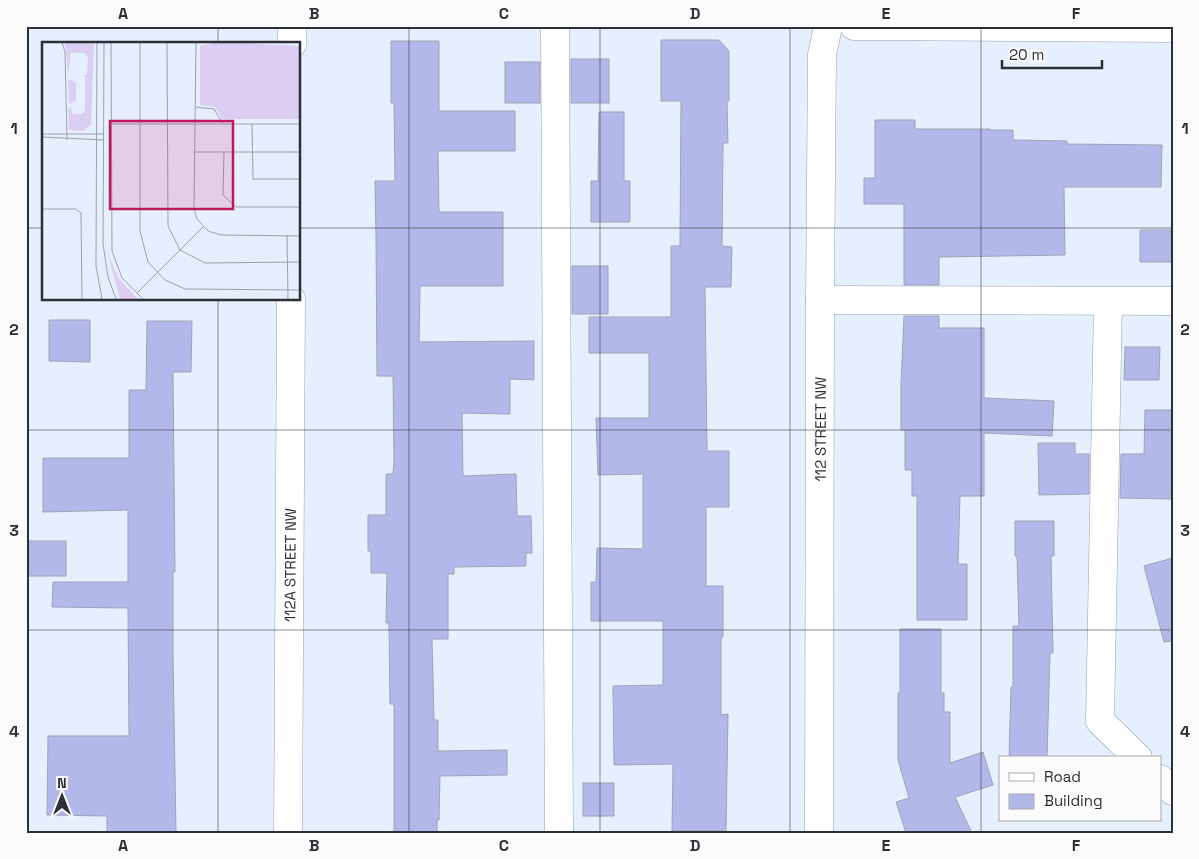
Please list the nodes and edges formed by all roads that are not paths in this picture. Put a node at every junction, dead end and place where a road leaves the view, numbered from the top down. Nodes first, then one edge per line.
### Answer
1 (292, 26) edge
2 (555, 26) edge
3 (828, 26) edge
4 (854, 26) edge
5 (1095, 27) edge
6 (1173, 28) edge
7 (292, 42) edge
8 (291, 300) edge
9 (820, 300) junction
10 (1173, 301) edge
11 (1108, 302) junction
12 (1136, 756) edge
13 (1162, 781) edge
14 (1173, 791) edge
15 (288, 833) edge
16 (559, 833) edge
17 (819, 833) edge

1 - 7 street
2 - 16 street
3 - 9 street, 112 STREET NW
4 - 5 street
5 - 6 street
8 - 15 street, 112A STREET NW
9 - 11 street
9 - 17 street, 112 STREET NW
10 - 11 street
11 - 12 street
13 - 14 street

